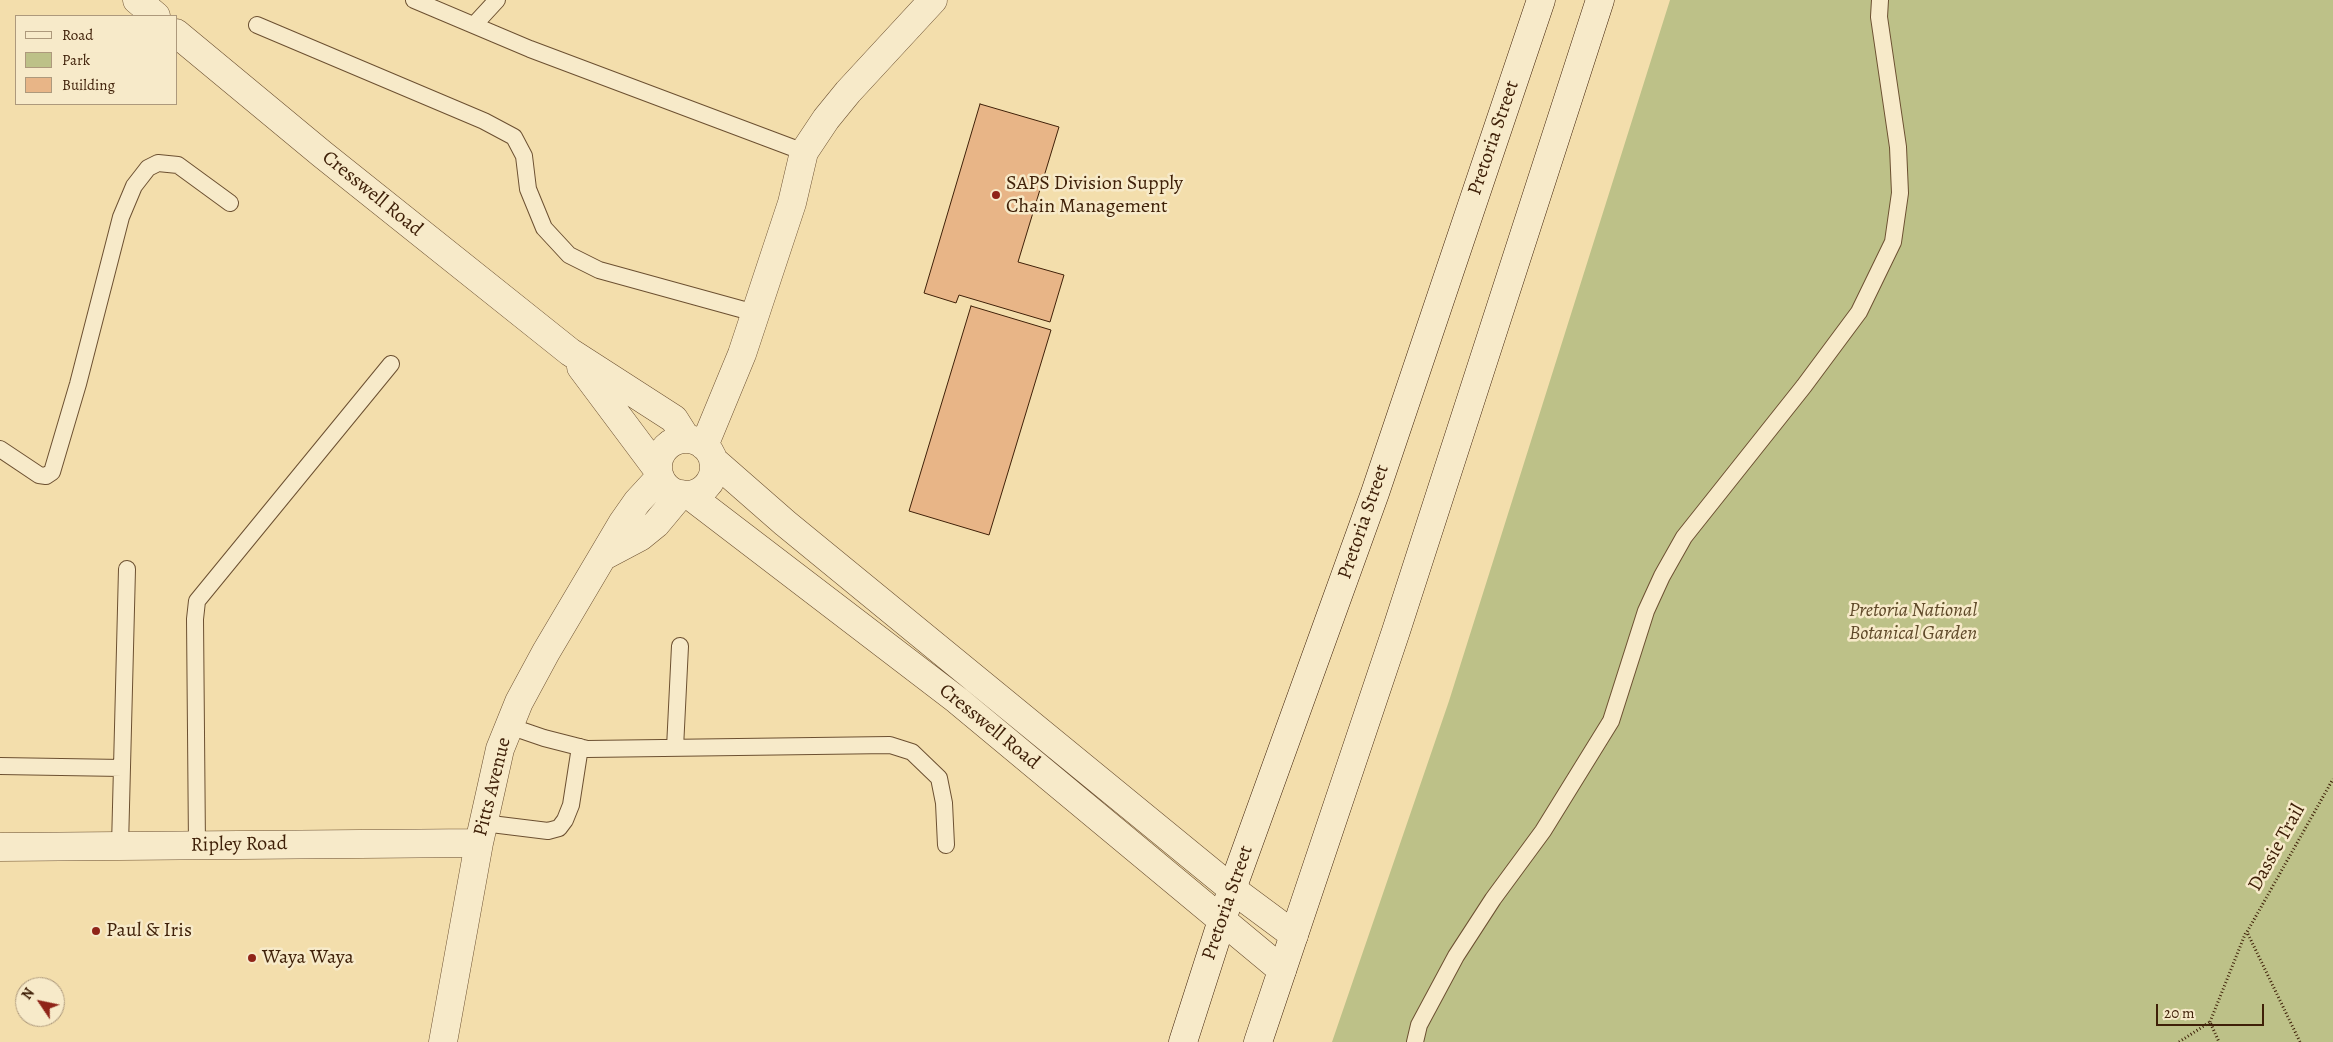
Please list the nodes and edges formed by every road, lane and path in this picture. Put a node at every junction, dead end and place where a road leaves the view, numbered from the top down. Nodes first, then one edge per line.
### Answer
1 (137, 0) edge
2 (414, 0) edge
3 (497, 0) edge
4 (933, 0) edge
5 (1541, 0) edge
6 (1600, 0) edge
7 (1880, 0) edge
8 (155, 15) edge
9 (257, 25) dead end
10 (474, 25) junction
11 (178, 35) edge
12 (804, 152) junction
13 (230, 203) dead end
14 (755, 312) junction
15 (570, 352) junction
16 (391, 364) dead end
17 (701, 448) junction
18 (0, 449) edge
19 (659, 474) junction
20 (685, 494) junction
21 (606, 555) junction
22 (126, 569) dead end
23 (680, 646) dead end
24 (509, 726) junction
25 (580, 748) junction
26 (675, 748) junction
27 (0, 766) edge
28 (122, 768) junction
29 (2333, 779) edge
30 (481, 833) junction
31 (946, 844) dead end
32 (120, 846) junction
33 (197, 846) junction
34 (0, 847) edge
35 (1232, 889) junction
36 (1222, 919) junction
37 (2246, 932) junction
38 (1294, 935) junction
39 (1282, 970) junction
40 (2210, 1022) junction
41 (443, 1042) edge
42 (1183, 1042) edge
43 (1258, 1042) edge
44 (1415, 1042) edge
45 (2179, 1042) edge
46 (2219, 1042) edge
47 (2300, 1042) edge

1 - 8 street
2 - 10 lane
3 - 10 lane
4 - 12 street
5 - 35 street, Pretoria Street
6 - 38 street
7 - 44 lane
9 - 14 lane
10 - 12 lane
11 - 15 street, Cresswell Road
12 - 14 street
13 - 18 lane
14 - 17 street
15 - 17 street, Cresswell Road
15 - 19 street, Cresswell Road
16 - 33 lane
17 - 19 street
17 - 20 street
17 - 35 street, Cresswell Road
19 - 20 street
19 - 21 street, Pitts Avenue
20 - 21 street
20 - 36 street, Cresswell Road
21 - 24 street, Pitts Avenue
22 - 28 lane
23 - 26 lane
24 - 25 lane
24 - 30 street, Pitts Avenue
25 - 26 lane
25 - 30 lane
26 - 31 lane
27 - 28 lane
28 - 32 lane
29 - 37 path, Dassie Trail
30 - 33 street, Ripley Road
30 - 41 street, Pitts Avenue
32 - 33 street, Ripley Road
32 - 34 street, Ripley Road
35 - 36 street, Pretoria Street
35 - 38 street, Cresswell Road
36 - 39 street, Cresswell Road
36 - 42 street, Pretoria Street
37 - 40 path, Dassie Trail
37 - 47 path
38 - 39 street
39 - 43 street
40 - 45 path
40 - 46 path

